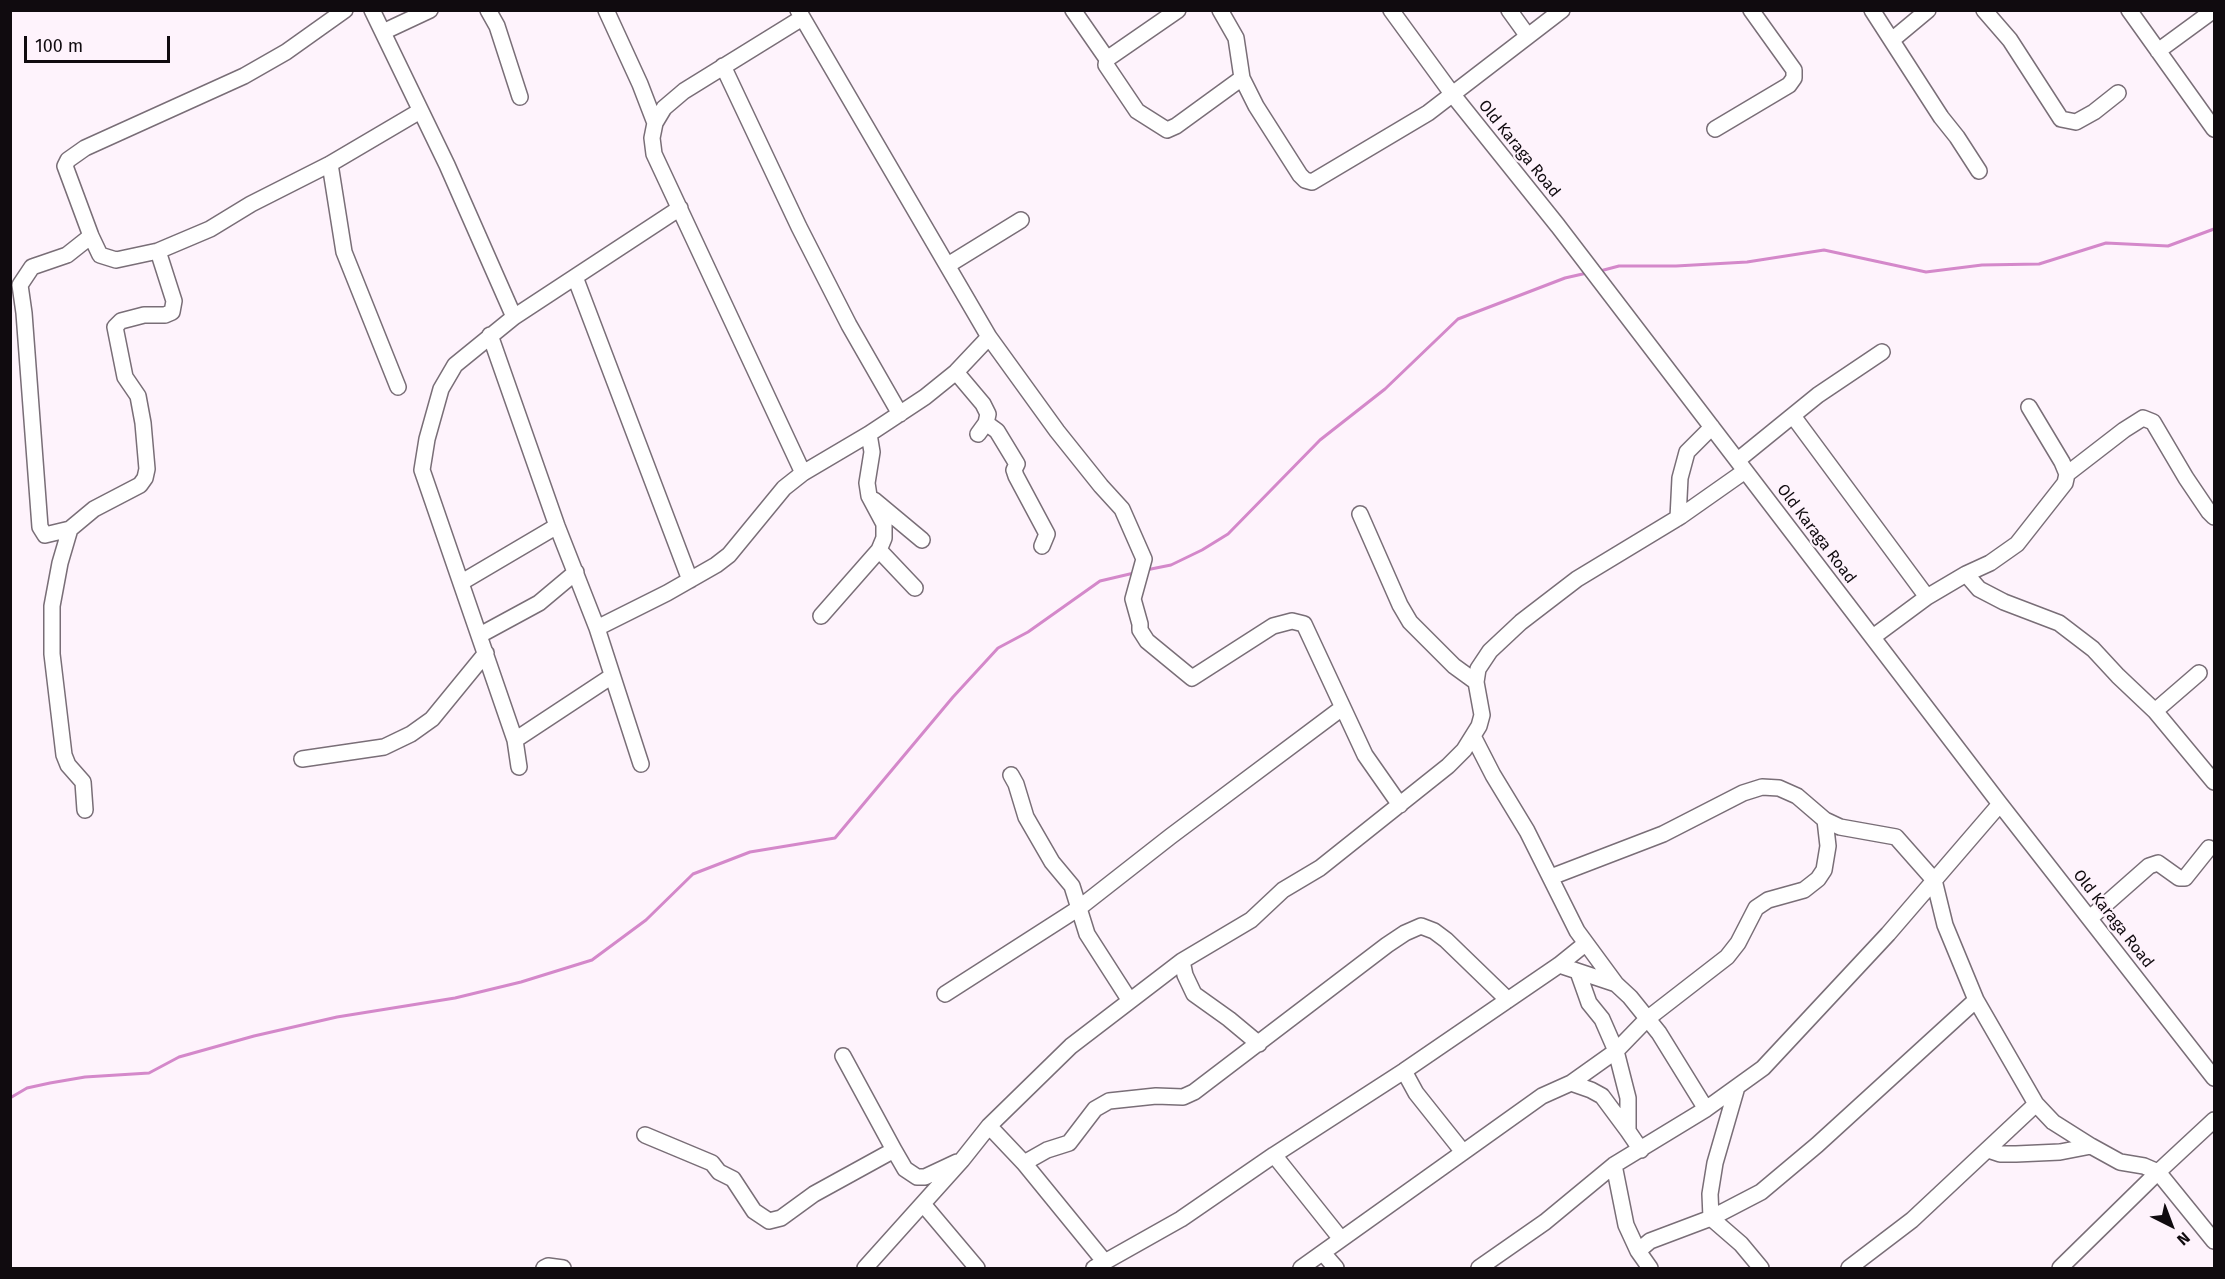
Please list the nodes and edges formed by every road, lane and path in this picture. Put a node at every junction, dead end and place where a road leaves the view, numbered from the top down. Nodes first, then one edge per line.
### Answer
1 (345, 10) edge
2 (372, 10) edge
3 (430, 10) edge
4 (488, 10) edge
5 (606, 10) edge
6 (1073, 10) edge
7 (1178, 10) edge
8 (1220, 10) edge
9 (1391, 10) edge
10 (1509, 10) edge
11 (1562, 10) edge
12 (1751, 10) edge
13 (1872, 10) edge
14 (1928, 10) edge
15 (1984, 10) edge
16 (2129, 10) edge
17 (2214, 10) edge
18 (800, 14) edge
19 (382, 32) junction
20 (1527, 35) junction
21 (1892, 40) junction
22 (2158, 51) junction
23 (1107, 59) junction
24 (723, 66) junction
25 (1242, 78) junction
26 (2118, 93) dead end
27 (1453, 95) junction
28 (520, 96) dead end
29 (420, 111) junction
30 (655, 123) junction
31 (1715, 129) dead end
32 (2214, 129) edge
33 (330, 164) junction
34 (1979, 171) dead end
35 (680, 208) junction
36 (1022, 220) dead end
37 (91, 236) junction
38 (158, 251) junction
39 (948, 265) junction
40 (575, 277) junction
41 (514, 317) junction
42 (490, 335) junction
43 (989, 337) junction
44 (1882, 352) dead end
45 (956, 372) junction
46 (398, 387) dead end
47 (2029, 407) dead end
48 (900, 414) junction
49 (1793, 416) junction
50 (1712, 427) junction
51 (869, 434) junction
52 (1742, 466) junction
53 (803, 472) junction
54 (2067, 474) junction
55 (869, 496) junction
56 (1360, 514) dead end
57 (2214, 517) edge
58 (1678, 518) junction
59 (557, 526) junction
60 (70, 529) junction
61 (922, 540) dead end
62 (1042, 546) dead end
63 (879, 550) junction
64 (576, 572) junction
65 (1966, 574) junction
66 (690, 580) junction
67 (462, 582) junction
68 (915, 588) dead end
69 (1927, 597) junction
70 (821, 616) dead end
71 (597, 628) junction
72 (480, 635) junction
73 (1873, 637) junction
74 (486, 653) junction
75 (2199, 674) dead end
76 (612, 676) junction
77 (1476, 682) junction
78 (1342, 708) junction
79 (2155, 711) junction
80 (1473, 736) junction
81 (515, 740) junction
82 (302, 759) dead end
83 (641, 764) dead end
84 (519, 767) dead end
85 (1011, 775) dead end
86 (2214, 782) edge
87 (2000, 804) junction
88 (1400, 805) junction
89 (86, 810) dead end
90 (1825, 820) junction
91 (2209, 848) dead end
92 (1551, 878) junction
93 (1934, 880) junction
94 (1079, 908) junction
95 (2090, 918) junction
96 (1585, 944) junction
97 (1182, 961) junction
98 (1559, 965) junction
99 (1578, 972) junction
100 (1616, 984) junction
101 (945, 994) dead end
102 (1508, 1000) junction
103 (1976, 1000) junction
104 (1130, 1001) junction
105 (1647, 1019) junction
106 (1259, 1044) junction
107 (1616, 1051) junction
108 (843, 1056) dead end
109 (1404, 1071) junction
110 (2214, 1078) edge
111 (1571, 1083) junction
112 (1737, 1087) junction
113 (2036, 1104) junction
114 (1706, 1110) junction
115 (2214, 1120) edge
116 (989, 1126) junction
117 (1628, 1131) junction
118 (645, 1135) dead end
119 (2091, 1146) junction
120 (894, 1150) junction
121 (1641, 1150) junction
122 (1988, 1150) junction
123 (1463, 1152) junction
124 (1274, 1155) junction
125 (962, 1160) junction
126 (1024, 1163) junction
127 (1614, 1165) junction
128 (2158, 1172) junction
129 (923, 1204) junction
130 (1711, 1218) junction
131 (1341, 1239) junction
132 (2214, 1240) edge
133 (1638, 1251) junction
134 (1323, 1253) junction
135 (1099, 1265) edge
136 (544, 1269) edge
137 (562, 1269) edge
138 (865, 1269) edge
139 (977, 1269) edge
140 (1301, 1269) edge
141 (1336, 1269) edge
142 (1479, 1269) edge
143 (1650, 1269) edge
144 (1761, 1269) edge
145 (1849, 1269) edge
146 (2060, 1269) edge

1 - 37 street
2 - 19 street
3 - 19 street
4 - 28 street
5 - 30 street
6 - 23 street
7 - 23 street
8 - 25 street
9 - 27 street, Old Karaga Road
10 - 20 street
11 - 20 street
12 - 31 street
13 - 21 street
14 - 21 street
15 - 26 street
16 - 22 street
17 - 22 street
18 - 24 street
18 - 39 street
19 - 29 street
20 - 27 street
21 - 34 street
22 - 32 street
23 - 25 street
24 - 30 street
24 - 48 street
25 - 27 street
27 - 50 street, Old Karaga Road
29 - 33 street
29 - 41 street
30 - 35 street
33 - 38 street
33 - 46 street
35 - 40 street
35 - 53 street
36 - 39 street
37 - 38 street
37 - 60 street
38 - 60 street
39 - 43 street
40 - 41 street
40 - 66 street
41 - 42 street
42 - 59 street
42 - 67 street
43 - 45 street
43 - 78 street
44 - 49 street
45 - 48 street
45 - 62 street
47 - 54 street
48 - 51 street
49 - 52 street
49 - 69 street
50 - 52 street, Old Karaga Road
50 - 58 street
51 - 53 street
51 - 55 street
52 - 58 street
52 - 73 street, Old Karaga Road
53 - 66 street
54 - 57 street
54 - 65 street
55 - 61 street
55 - 63 street
56 - 77 street
58 - 77 street
59 - 64 street
59 - 67 street
60 - 89 street
63 - 68 street
63 - 70 street
64 - 71 street
64 - 72 street
65 - 69 street
65 - 79 street
66 - 71 street
67 - 72 street
69 - 73 street
71 - 76 street
72 - 74 street
73 - 87 street, Old Karaga Road
74 - 81 street
74 - 82 street
75 - 79 street
76 - 81 street
76 - 83 street
77 - 80 street
78 - 88 street
78 - 94 street
79 - 86 street
80 - 88 street
80 - 92 street
81 - 84 street
85 - 94 street
87 - 93 street
87 - 95 street, Old Karaga Road
88 - 97 street
90 - 92 street
90 - 93 street
90 - 105 street
91 - 95 street
92 - 96 street
93 - 103 street
93 - 112 street
94 - 101 street
94 - 104 street
95 - 110 street, Old Karaga Road
96 - 98 street
96 - 100 street
97 - 104 street
97 - 106 street
98 - 99 street
98 - 102 street
99 - 100 street
99 - 107 street
100 - 105 street
102 - 106 street
102 - 109 street
103 - 113 street
103 - 130 street
104 - 116 street
105 - 107 street
105 - 114 street
106 - 126 street
107 - 111 street
107 - 117 street
108 - 120 street
109 - 123 street
109 - 124 street
111 - 117 street
111 - 123 street
112 - 114 street
112 - 130 street
113 - 119 street
113 - 122 street
114 - 121 street
115 - 128 street
116 - 125 street
116 - 126 street
117 - 121 street
118 - 120 street
119 - 122 street
119 - 128 street
120 - 125 street
121 - 127 street
122 - 145 street
123 - 131 street
124 - 131 street
124 - 135 street
125 - 129 street
126 - 135 street
127 - 133 street
127 - 142 street
128 - 132 street
128 - 146 street
129 - 138 street
129 - 139 street
130 - 133 street
130 - 144 street
131 - 134 street
133 - 143 street
134 - 140 street
134 - 141 street
136 - 137 street

